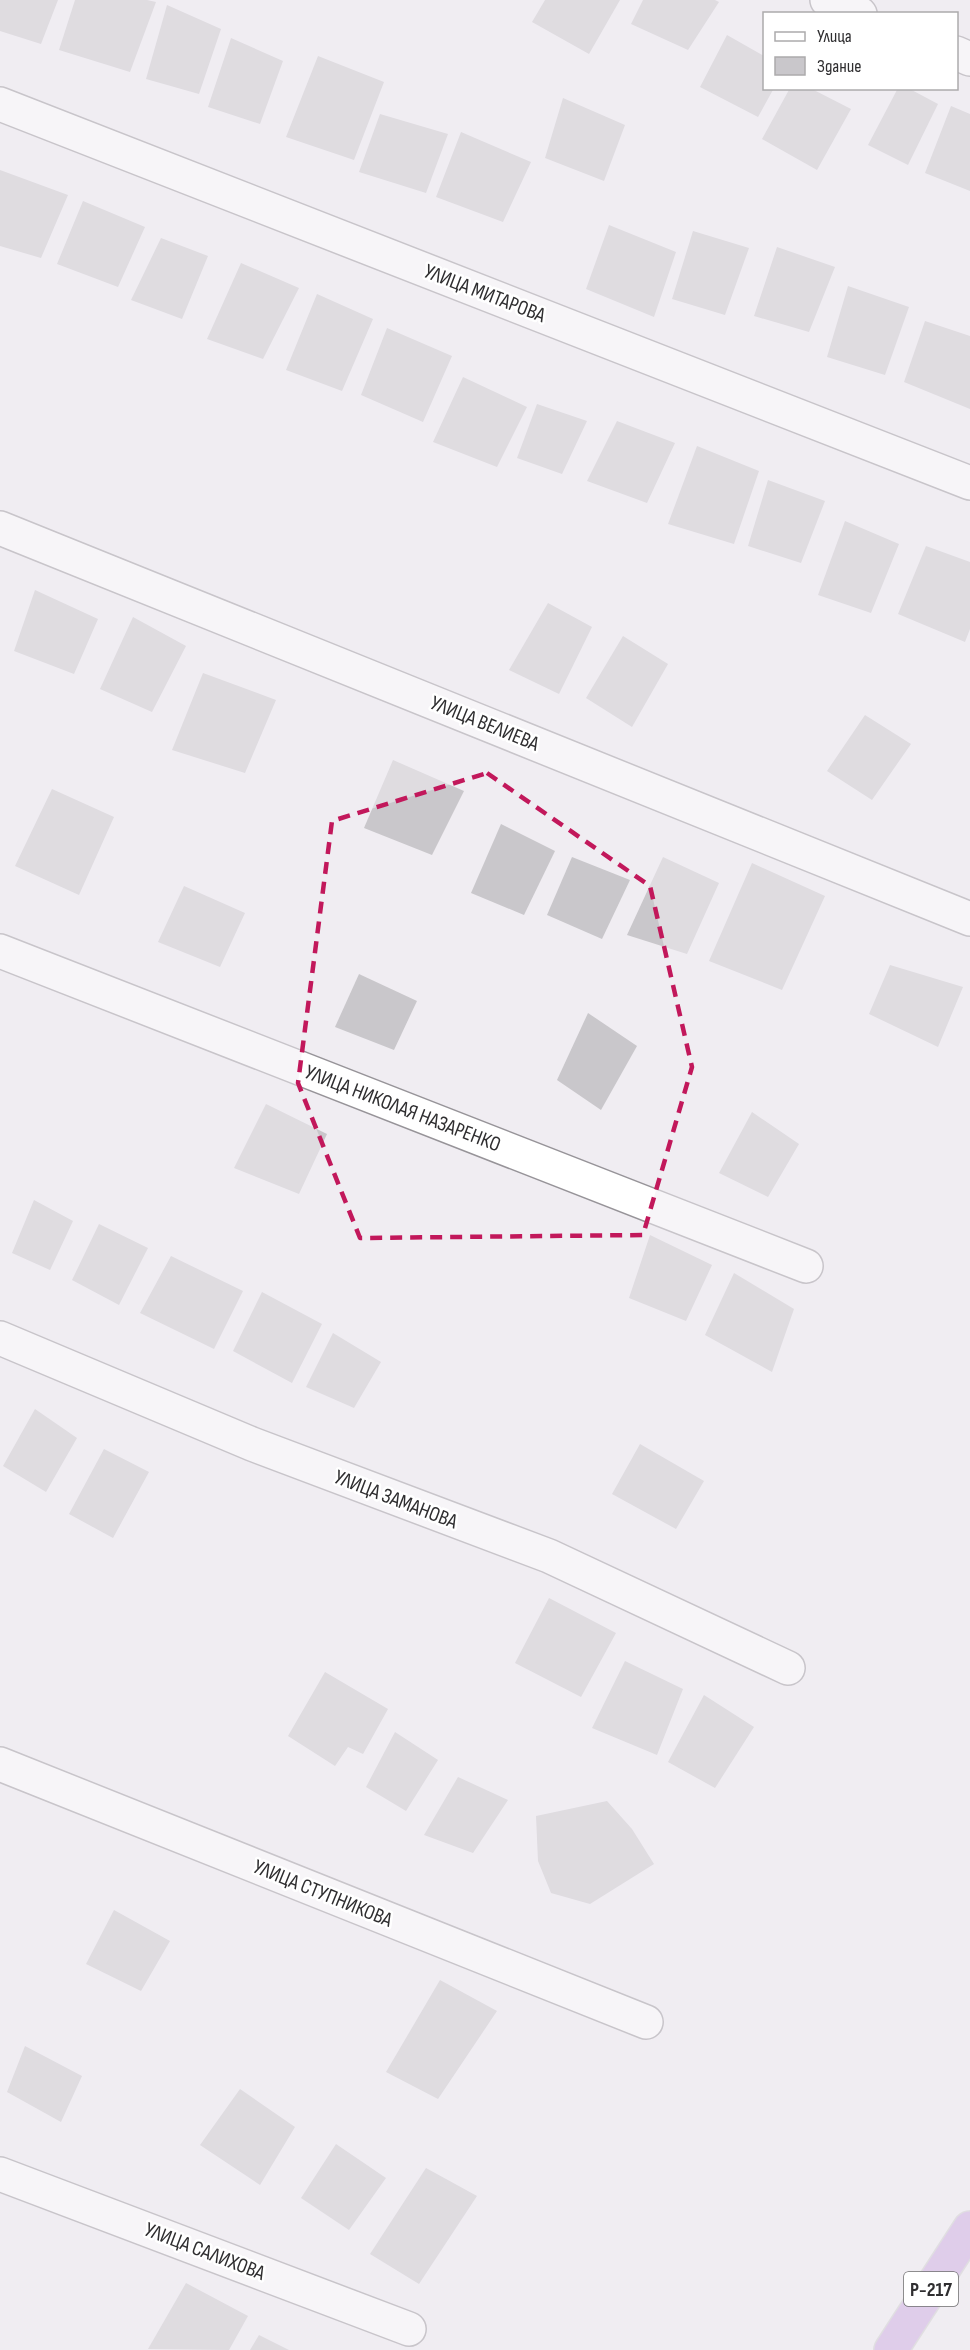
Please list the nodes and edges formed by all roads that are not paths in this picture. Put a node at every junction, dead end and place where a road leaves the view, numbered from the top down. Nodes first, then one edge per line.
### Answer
1 (827, 0) edge
2 (855, 12) edge
3 (0, 104) edge
4 (970, 483) edge
5 (0, 528) edge
6 (970, 919) edge
7 (0, 951) edge
8 (807, 1266) dead end
9 (0, 1338) edge
10 (788, 1668) dead end
11 (0, 1764) edge
12 (646, 2022) dead end
13 (0, 2174) edge
14 (970, 2228) edge
15 (409, 2328) dead end
16 (891, 2350) edge

1 - 2 street
3 - 4 street, УЛИЦА МИТАРОВА
5 - 6 street, УЛИЦА ВЕЛИЕВА
7 - 8 street, УЛИЦА НИКОЛАЯ НАЗАРЕНКО
9 - 10 street, УЛИЦА ЗАМАНОВА
11 - 12 street, УЛИЦА СТУПНИКОВА
13 - 15 street, УЛИЦА САЛИХОВА
14 - 16 highway, Р-217

